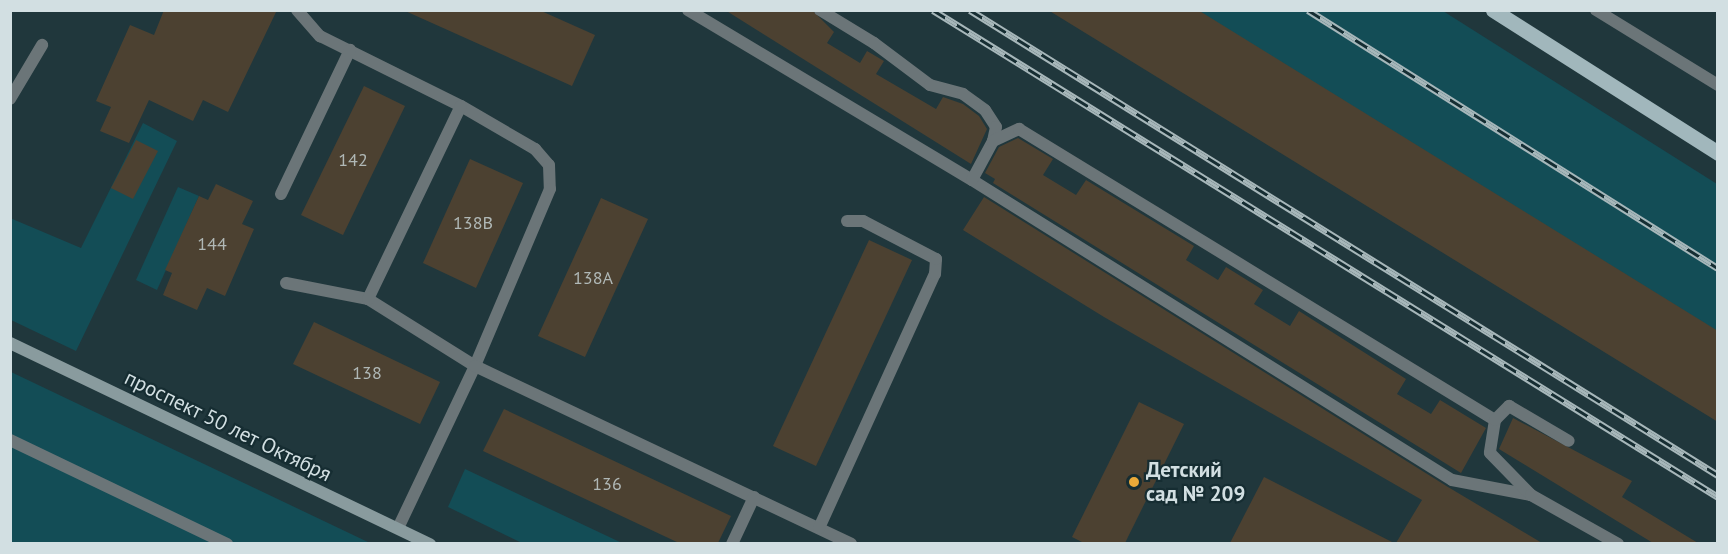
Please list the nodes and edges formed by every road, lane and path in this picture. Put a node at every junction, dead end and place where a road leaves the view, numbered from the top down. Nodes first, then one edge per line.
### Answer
1 (297, 10) edge
2 (688, 10) edge
3 (820, 10) edge
4 (1493, 10) edge
5 (1596, 10) edge
6 (42, 45) dead end
7 (350, 50) junction
8 (1718, 85) edge
9 (10, 99) edge
10 (461, 106) junction
11 (993, 141) junction
12 (1718, 153) edge
13 (972, 180) junction
14 (281, 194) dead end
15 (846, 221) dead end
16 (286, 283) dead end
17 (368, 299) junction
18 (10, 343) edge
19 (475, 366) junction
20 (1495, 420) junction
21 (10, 440) edge
22 (1569, 441) dead end
23 (1531, 495) junction
24 (754, 497) junction
25 (398, 528) junction
26 (819, 528) junction
27 (227, 543) edge
28 (430, 543) edge
29 (732, 543) edge
30 (851, 543) edge
31 (1618, 543) edge

1 - 7 street
2 - 13 street
3 - 11 street
4 - 12 main road
5 - 8 street
6 - 9 street
7 - 10 street
7 - 14 street
10 - 17 street
10 - 19 street
11 - 13 street
11 - 20 street
13 - 23 street
15 - 26 street
16 - 17 street
17 - 19 street
18 - 25 main road, проспект 50 лет Октября
19 - 24 street
19 - 25 street
20 - 22 street
20 - 23 street
21 - 27 street
23 - 31 street
24 - 26 street
24 - 29 street
25 - 28 main road, проспект 50 лет Октября
26 - 30 street

